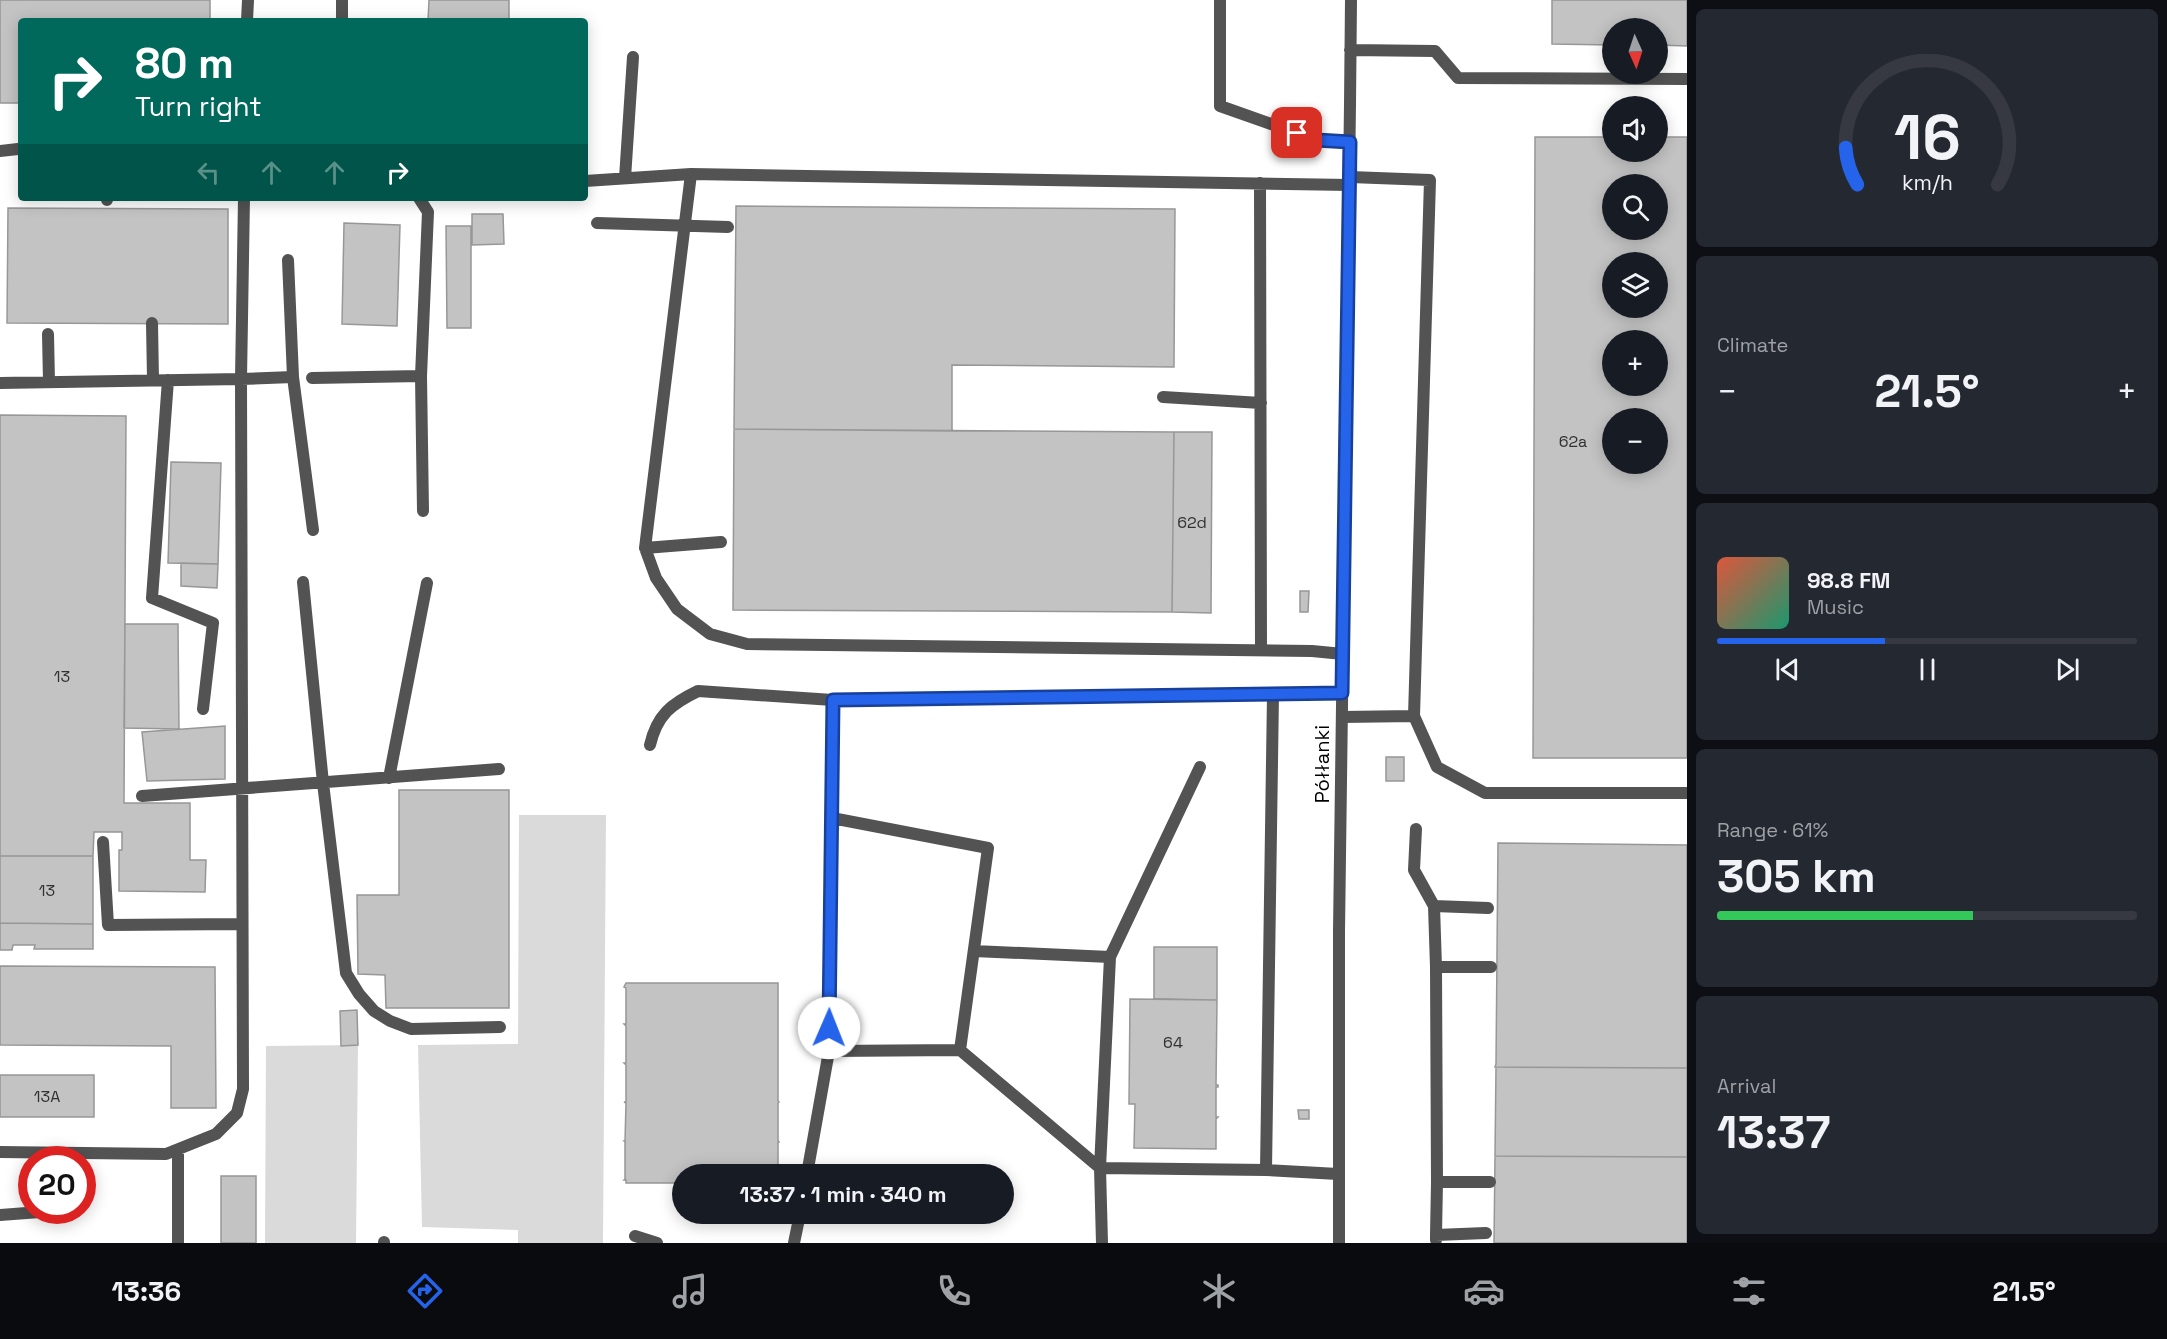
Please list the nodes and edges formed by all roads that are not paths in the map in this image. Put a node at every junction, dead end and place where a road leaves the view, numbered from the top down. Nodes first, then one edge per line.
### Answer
1 (248, 0) edge
2 (342, 0) edge
3 (1220, 0) edge
4 (1350, 0) edge
5 (247, 18) edge
6 (342, 18) edge
7 (1350, 50) junction
8 (633, 57) dead end
9 (1687, 79) edge
10 (1350, 142) junction
11 (18, 149) dead end
12 (0, 151) edge
13 (691, 174) junction
14 (625, 178) junction
15 (588, 181) edge
16 (1350, 181) junction
17 (1260, 183) junction
18 (244, 201) edge
19 (421, 201) edge
20 (597, 223) dead end
21 (685, 226) junction
22 (728, 227) dead end
23 (288, 260) dead end
24 (152, 323) dead end
25 (48, 334) dead end
26 (421, 376) junction
27 (293, 377) junction
28 (312, 378) dead end
29 (241, 379) junction
30 (153, 380) junction
31 (168, 380) junction
32 (49, 382) junction
33 (0, 383) edge
34 (1163, 397) dead end
35 (1261, 403) junction
36 (423, 511) dead end
37 (313, 530) dead end
38 (720, 542) dead end
39 (645, 548) junction
40 (303, 582) dead end
41 (427, 583) dead end
42 (1261, 650) junction
43 (1343, 654) junction
44 (1342, 693) junction
45 (1273, 694) junction
46 (833, 700) junction
47 (203, 709) dead end
48 (1414, 716) junction
49 (1342, 717) junction
50 (650, 745) dead end
51 (1200, 767) dead end
52 (499, 769) dead end
53 (389, 778) junction
54 (323, 783) junction
55 (241, 790) junction
56 (1687, 793) edge
57 (142, 796) dead end
58 (832, 818) junction
59 (1416, 830) dead end
60 (103, 842) dead end
61 (1434, 906) junction
62 (1488, 908) dead end
63 (241, 924) junction
64 (974, 951) junction
65 (1110, 957) junction
66 (1436, 967) junction
67 (1491, 967) dead end
68 (500, 1027) dead end
69 (960, 1050) junction
70 (829, 1051) junction
71 (178, 1150) junction
72 (0, 1152) edge
73 (18, 1154) edge
74 (96, 1155) edge
75 (809, 1164) edge
76 (1100, 1168) junction
77 (1266, 1170) junction
78 (1338, 1174) junction
79 (1437, 1182) junction
80 (1490, 1182) dead end
81 (18, 1214) edge
82 (0, 1215) edge
83 (798, 1224) edge
84 (1486, 1233) dead end
85 (635, 1236) dead end
86 (1436, 1239) edge
87 (178, 1243) edge
88 (657, 1243) edge
89 (794, 1243) edge
90 (1102, 1243) edge
91 (1339, 1243) edge

1 - 5 street
2 - 6 street
3 - 10 street
4 - 7 street, Półłanki
7 - 9 street
7 - 10 street, Półłanki
8 - 14 street
10 - 16 street, Półłanki
11 - 12 street
13 - 14 street
13 - 17 street
13 - 21 street
14 - 15 street
16 - 17 street
16 - 43 street, Półłanki
16 - 48 street
17 - 35 street
18 - 29 street
19 - 26 street
20 - 21 street
21 - 22 street
21 - 39 street
23 - 27 street
24 - 30 street
25 - 32 street
26 - 28 street
26 - 36 street
27 - 29 street
27 - 37 street
29 - 31 street
29 - 55 street
30 - 31 street
30 - 32 street
31 - 47 street
32 - 33 street
34 - 35 street
35 - 42 street
38 - 39 street
39 - 42 street
40 - 54 street
41 - 53 street
42 - 43 street
43 - 44 street, Półłanki
44 - 45 street
44 - 49 street, Półłanki
45 - 46 street
45 - 77 street
46 - 50 street
46 - 58 street
48 - 49 street
48 - 56 street
49 - 78 street, Półłanki
51 - 65 street
52 - 53 street
53 - 54 street
54 - 55 street
54 - 68 street
55 - 57 street
55 - 63 street
58 - 64 street
58 - 70 street
59 - 61 street
60 - 63 street
61 - 62 street
61 - 66 street
63 - 71 street
64 - 65 street
64 - 69 street
65 - 76 street
66 - 67 street
66 - 79 street
69 - 70 street
69 - 76 street
70 - 75 street
71 - 74 street
71 - 87 street
72 - 73 street
76 - 77 street
76 - 90 street
77 - 78 street
78 - 91 street, Półłanki
79 - 80 street
79 - 86 street
81 - 82 street
83 - 89 street
84 - 86 street
85 - 88 street

